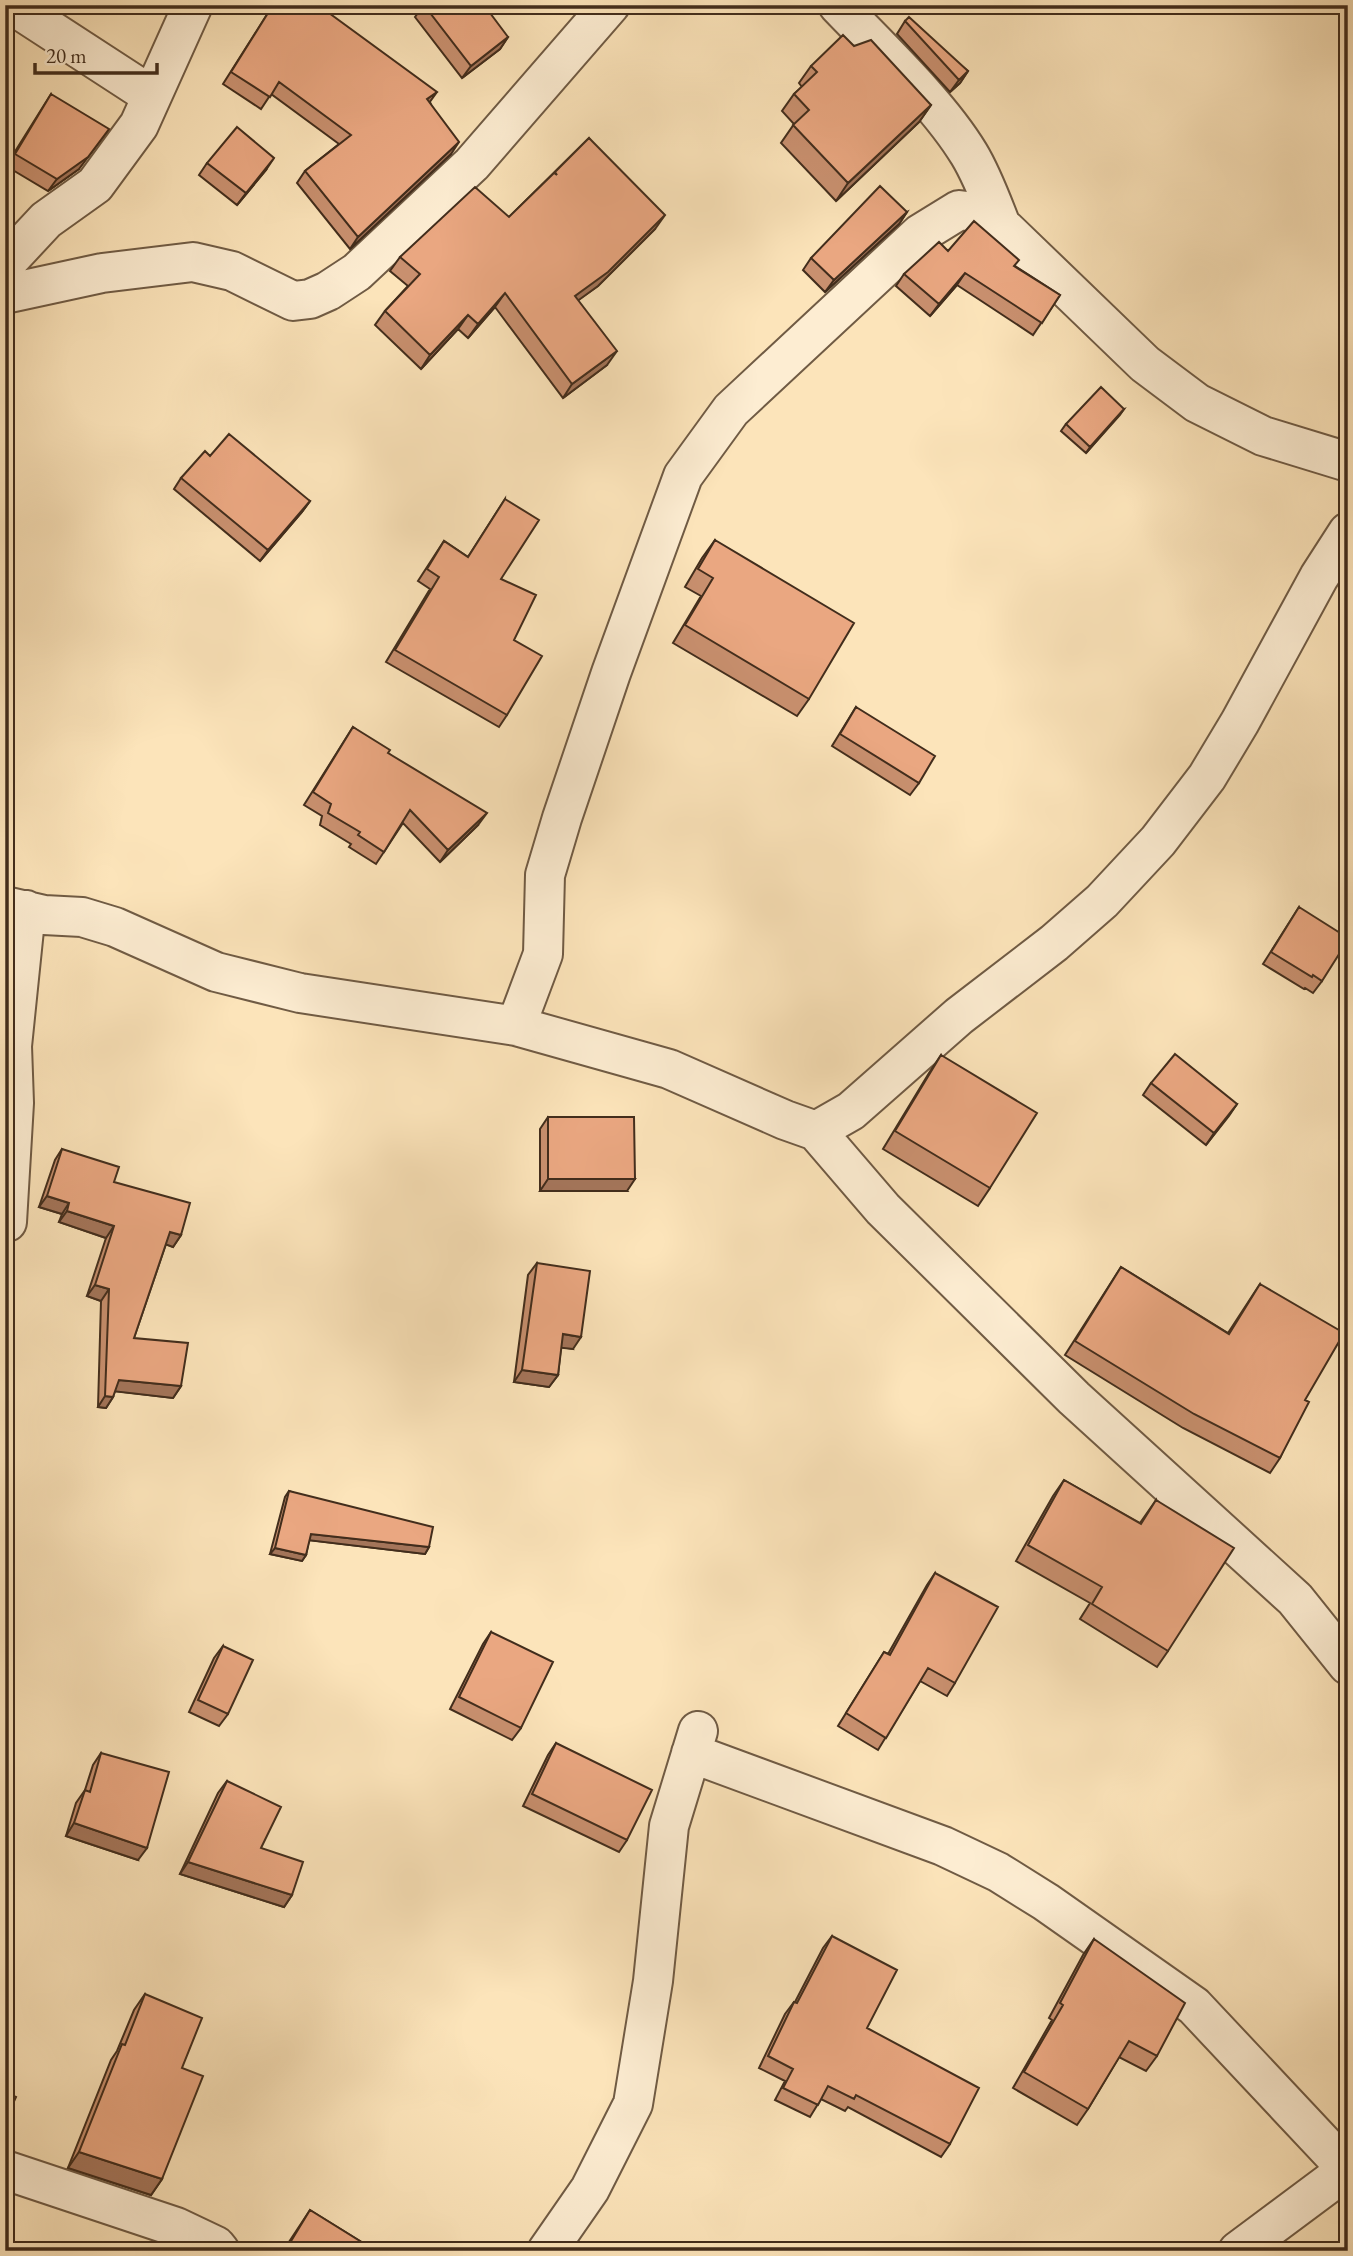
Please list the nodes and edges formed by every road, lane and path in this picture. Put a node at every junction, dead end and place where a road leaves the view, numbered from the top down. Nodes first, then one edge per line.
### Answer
1 (12, 5) edge
2 (193, 5) edge
3 (610, 5) edge
4 (838, 5) edge
5 (152, 96) junction
6 (1002, 228) junction
7 (5, 264) edge
8 (5, 294) edge
9 (1348, 462) edge
10 (1348, 532) edge
11 (16, 908) edge
12 (516, 1026) junction
13 (816, 1131) junction
14 (7, 1222) dead end
15 (1348, 1665) edge
16 (1347, 2169) edge
17 (5, 2170) edge
18 (220, 2251) edge
19 (547, 2251) edge
20 (1238, 2251) edge

1 - 5 street
2 - 5 street
3 - 8 street
4 - 6 street
5 - 7 street
6 - 9 street
6 - 12 street
10 - 13 street
11 - 12 street
11 - 14 street
12 - 13 street
13 - 15 street
16 - 19 street
16 - 20 street
17 - 18 street

